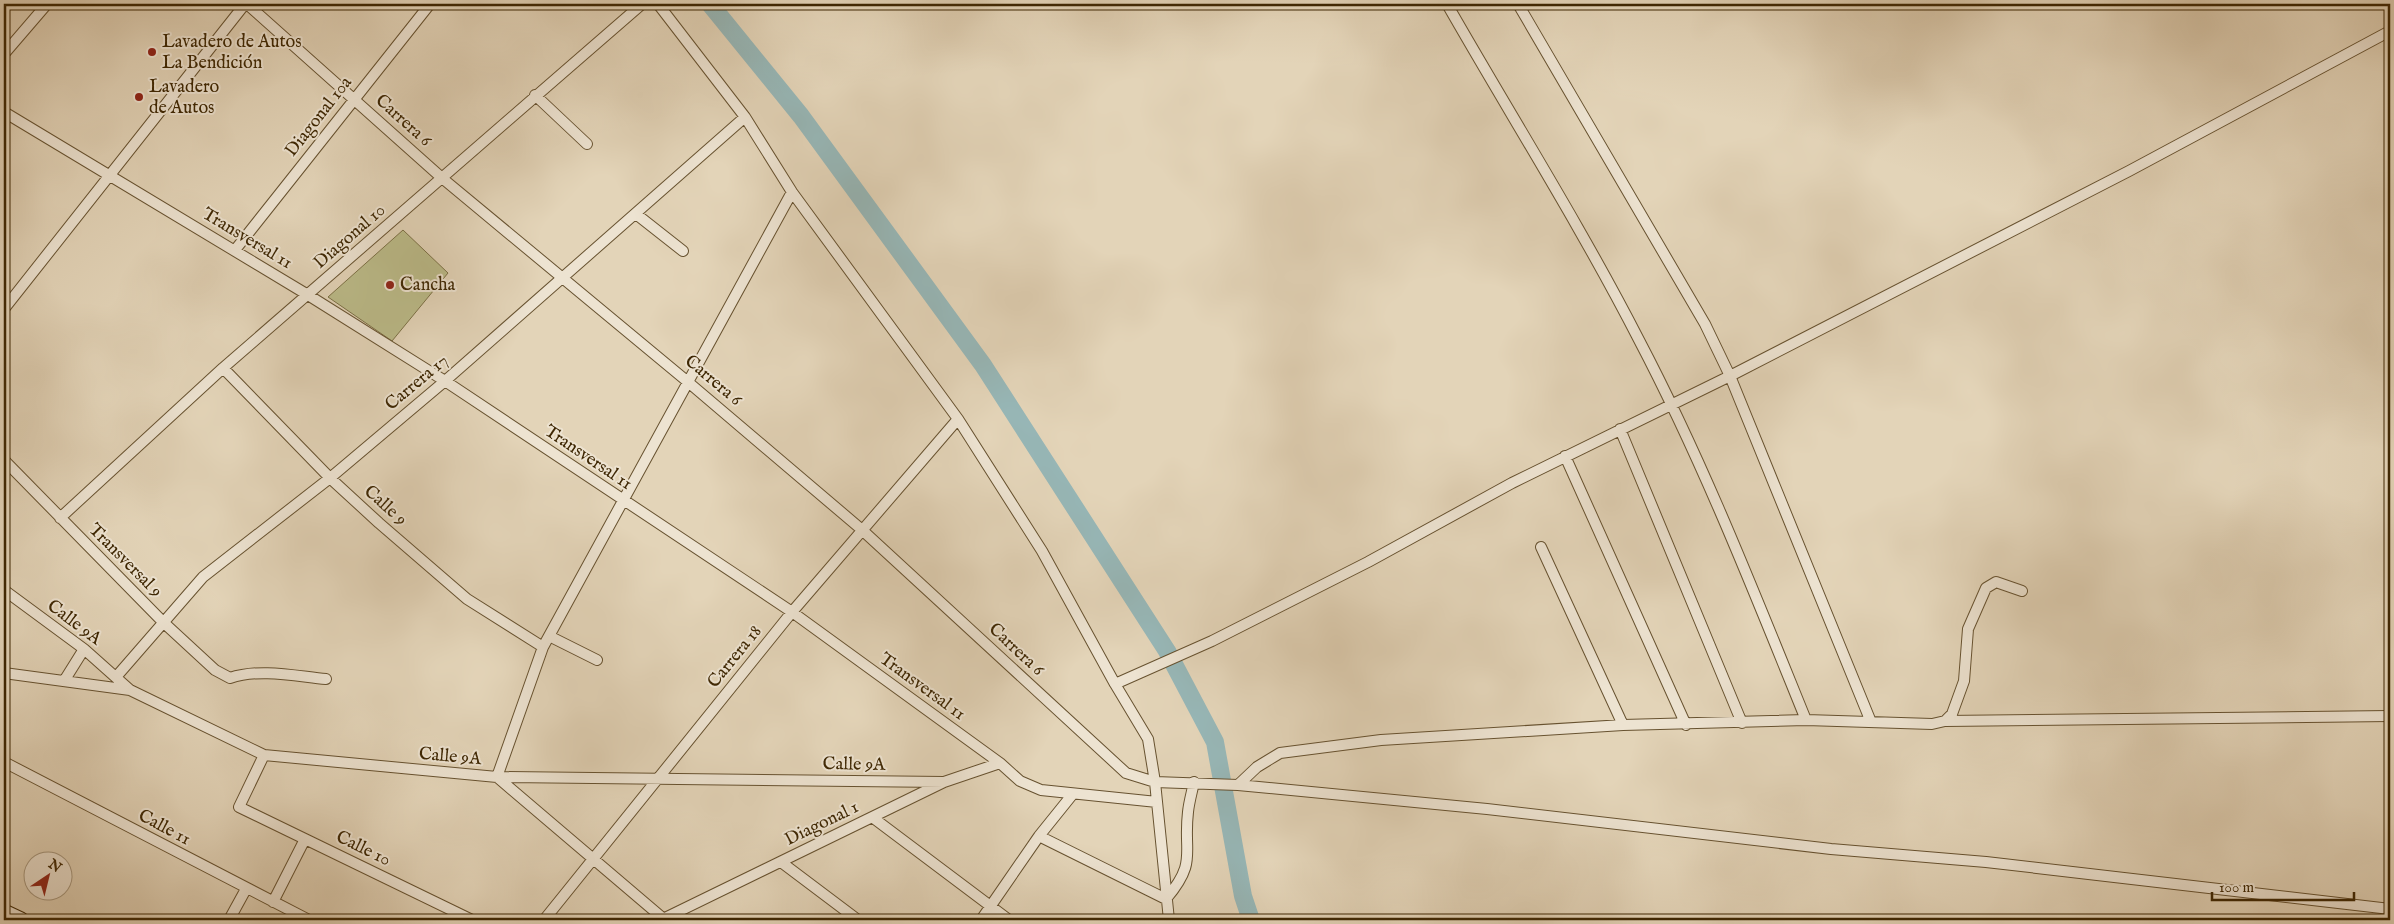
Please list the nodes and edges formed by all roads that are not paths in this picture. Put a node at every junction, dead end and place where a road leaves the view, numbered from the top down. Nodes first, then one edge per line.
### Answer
1 (47, 4) edge
2 (246, 4) edge
3 (430, 4) edge
4 (642, 4) edge
5 (658, 4) edge
6 (1447, 4) edge
7 (1518, 4) edge
8 (2390, 31) edge
9 (4, 54) edge
10 (535, 95) junction
11 (355, 98) junction
12 (4, 112) edge
13 (745, 117) junction
14 (586, 144) dead end
15 (108, 176) junction
16 (442, 178) junction
17 (792, 192) junction
18 (636, 214) junction
19 (235, 250) junction
20 (683, 251) dead end
21 (564, 278) junction
22 (308, 294) junction
23 (4, 309) edge
24 (223, 368) junction
25 (1730, 376) junction
26 (445, 381) junction
27 (688, 382) junction
28 (1671, 404) junction
29 (958, 419) junction
30 (1620, 430) junction
31 (1566, 456) junction
32 (4, 460) edge
33 (330, 478) junction
34 (624, 501) junction
35 (60, 518) junction
36 (861, 529) junction
37 (1541, 547) dead end
38 (4, 590) edge
39 (2022, 591) dead end
40 (792, 612) junction
41 (163, 622) junction
42 (549, 636) junction
43 (543, 647) junction
44 (84, 649) junction
45 (597, 660) dead end
46 (4, 673) edge
47 (116, 677) junction
48 (326, 679) dead end
49 (64, 681) junction
50 (1114, 684) junction
51 (130, 690) junction
52 (2390, 716) edge
53 (1806, 720) junction
54 (1871, 722) junction
55 (1945, 722) junction
56 (1742, 723) junction
57 (1623, 725) junction
58 (1686, 725) junction
59 (264, 755) junction
60 (4, 762) edge
61 (1000, 764) junction
62 (497, 777) junction
63 (658, 780) junction
64 (944, 782) junction
65 (1155, 782) junction
66 (1194, 782) junction
67 (1238, 785) junction
68 (1072, 795) junction
69 (1156, 802) junction
70 (872, 817) junction
71 (1040, 836) junction
72 (305, 839) junction
73 (593, 859) junction
74 (781, 862) junction
75 (246, 889) junction
76 (1166, 899) junction
77 (273, 902) junction
78 (990, 907) junction
79 (2390, 909) edge
80 (4, 912) edge
81 (21, 920) edge
82 (229, 920) edge
83 (309, 920) edge
84 (472, 920) edge
85 (544, 920) edge
86 (663, 920) edge
87 (858, 920) edge
88 (981, 920) edge
89 (1009, 920) edge
90 (1169, 920) edge

1 - 9 street
2 - 11 street, Carrera 6
2 - 15 street
3 - 11 street, Diagonal 10a
4 - 10 street, Diagonal 10
5 - 13 street
6 - 28 street
7 - 25 street
8 - 25 street
10 - 14 street
10 - 16 street, Diagonal 10
11 - 16 street, Carrera 6
11 - 19 street, Diagonal 10a
12 - 15 street, Transversal 11
13 - 17 street
13 - 18 street, Carrera 17
15 - 19 street, Transversal 11
15 - 23 street
16 - 21 street, Carrera 6
16 - 22 street, Diagonal 10
17 - 27 street
17 - 29 street
18 - 20 street
18 - 21 street, Carrera 17
19 - 22 street, Transversal 11
21 - 26 street, Carrera 17
21 - 27 street, Carrera 6
22 - 24 street, Diagonal 10
22 - 26 street, Transversal 11
24 - 33 street, Calle 9
24 - 35 street, Diagonal 10
25 - 28 street
25 - 54 street
26 - 33 street, Carrera 17
26 - 34 street, Transversal 11
27 - 34 street
27 - 36 street, Carrera 6
28 - 30 street
28 - 53 street
29 - 36 street, Carrera 18
29 - 50 street
30 - 31 street
30 - 56 street
31 - 50 street
31 - 58 street
32 - 35 street, Transversal 9
33 - 41 street, Carrera 17
33 - 43 street, Calle 9
34 - 40 street, Transversal 11
34 - 42 street
35 - 41 street, Transversal 9
36 - 40 street, Carrera 18
36 - 65 street, Carrera 6
37 - 57 street
38 - 44 street, Calle 9A
39 - 55 street
40 - 61 street, Transversal 11
40 - 63 street, Carrera 18
41 - 47 street, Carrera 17
41 - 48 street, Transversal 9
42 - 43 street
42 - 45 street
43 - 62 street
44 - 47 street, Calle 9A
44 - 49 street
46 - 49 street
47 - 51 street, Calle 9A
49 - 51 street
50 - 65 street
51 - 59 street, Calle 9A
52 - 55 street
53 - 54 street
53 - 56 street
54 - 55 street
56 - 58 street
57 - 58 street
57 - 67 street
59 - 62 street, Calle 9A
59 - 72 street, Calle 10
60 - 75 street, Calle 11
61 - 64 street, Diagonal 1
61 - 68 street, Transversal 11
62 - 63 street, Calle 9A
62 - 73 street
63 - 64 street, Calle 9A
63 - 73 street, Carrera 18
64 - 70 street, Diagonal 1
65 - 66 street, Carrera 6
65 - 69 street
66 - 67 street, Carrera 6
66 - 76 street
67 - 79 street, Carrera 6
68 - 69 street, Transversal 11
68 - 71 street
69 - 76 street
70 - 74 street, Diagonal 1
70 - 78 street
71 - 76 street
71 - 78 street
72 - 77 street
72 - 84 street, Calle 10
73 - 85 street, Carrera 18
73 - 86 street
74 - 86 street, Diagonal 1
74 - 87 street
75 - 77 street, Calle 11
75 - 82 street
76 - 90 street
77 - 83 street, Calle 11
78 - 88 street
78 - 89 street
80 - 81 street

